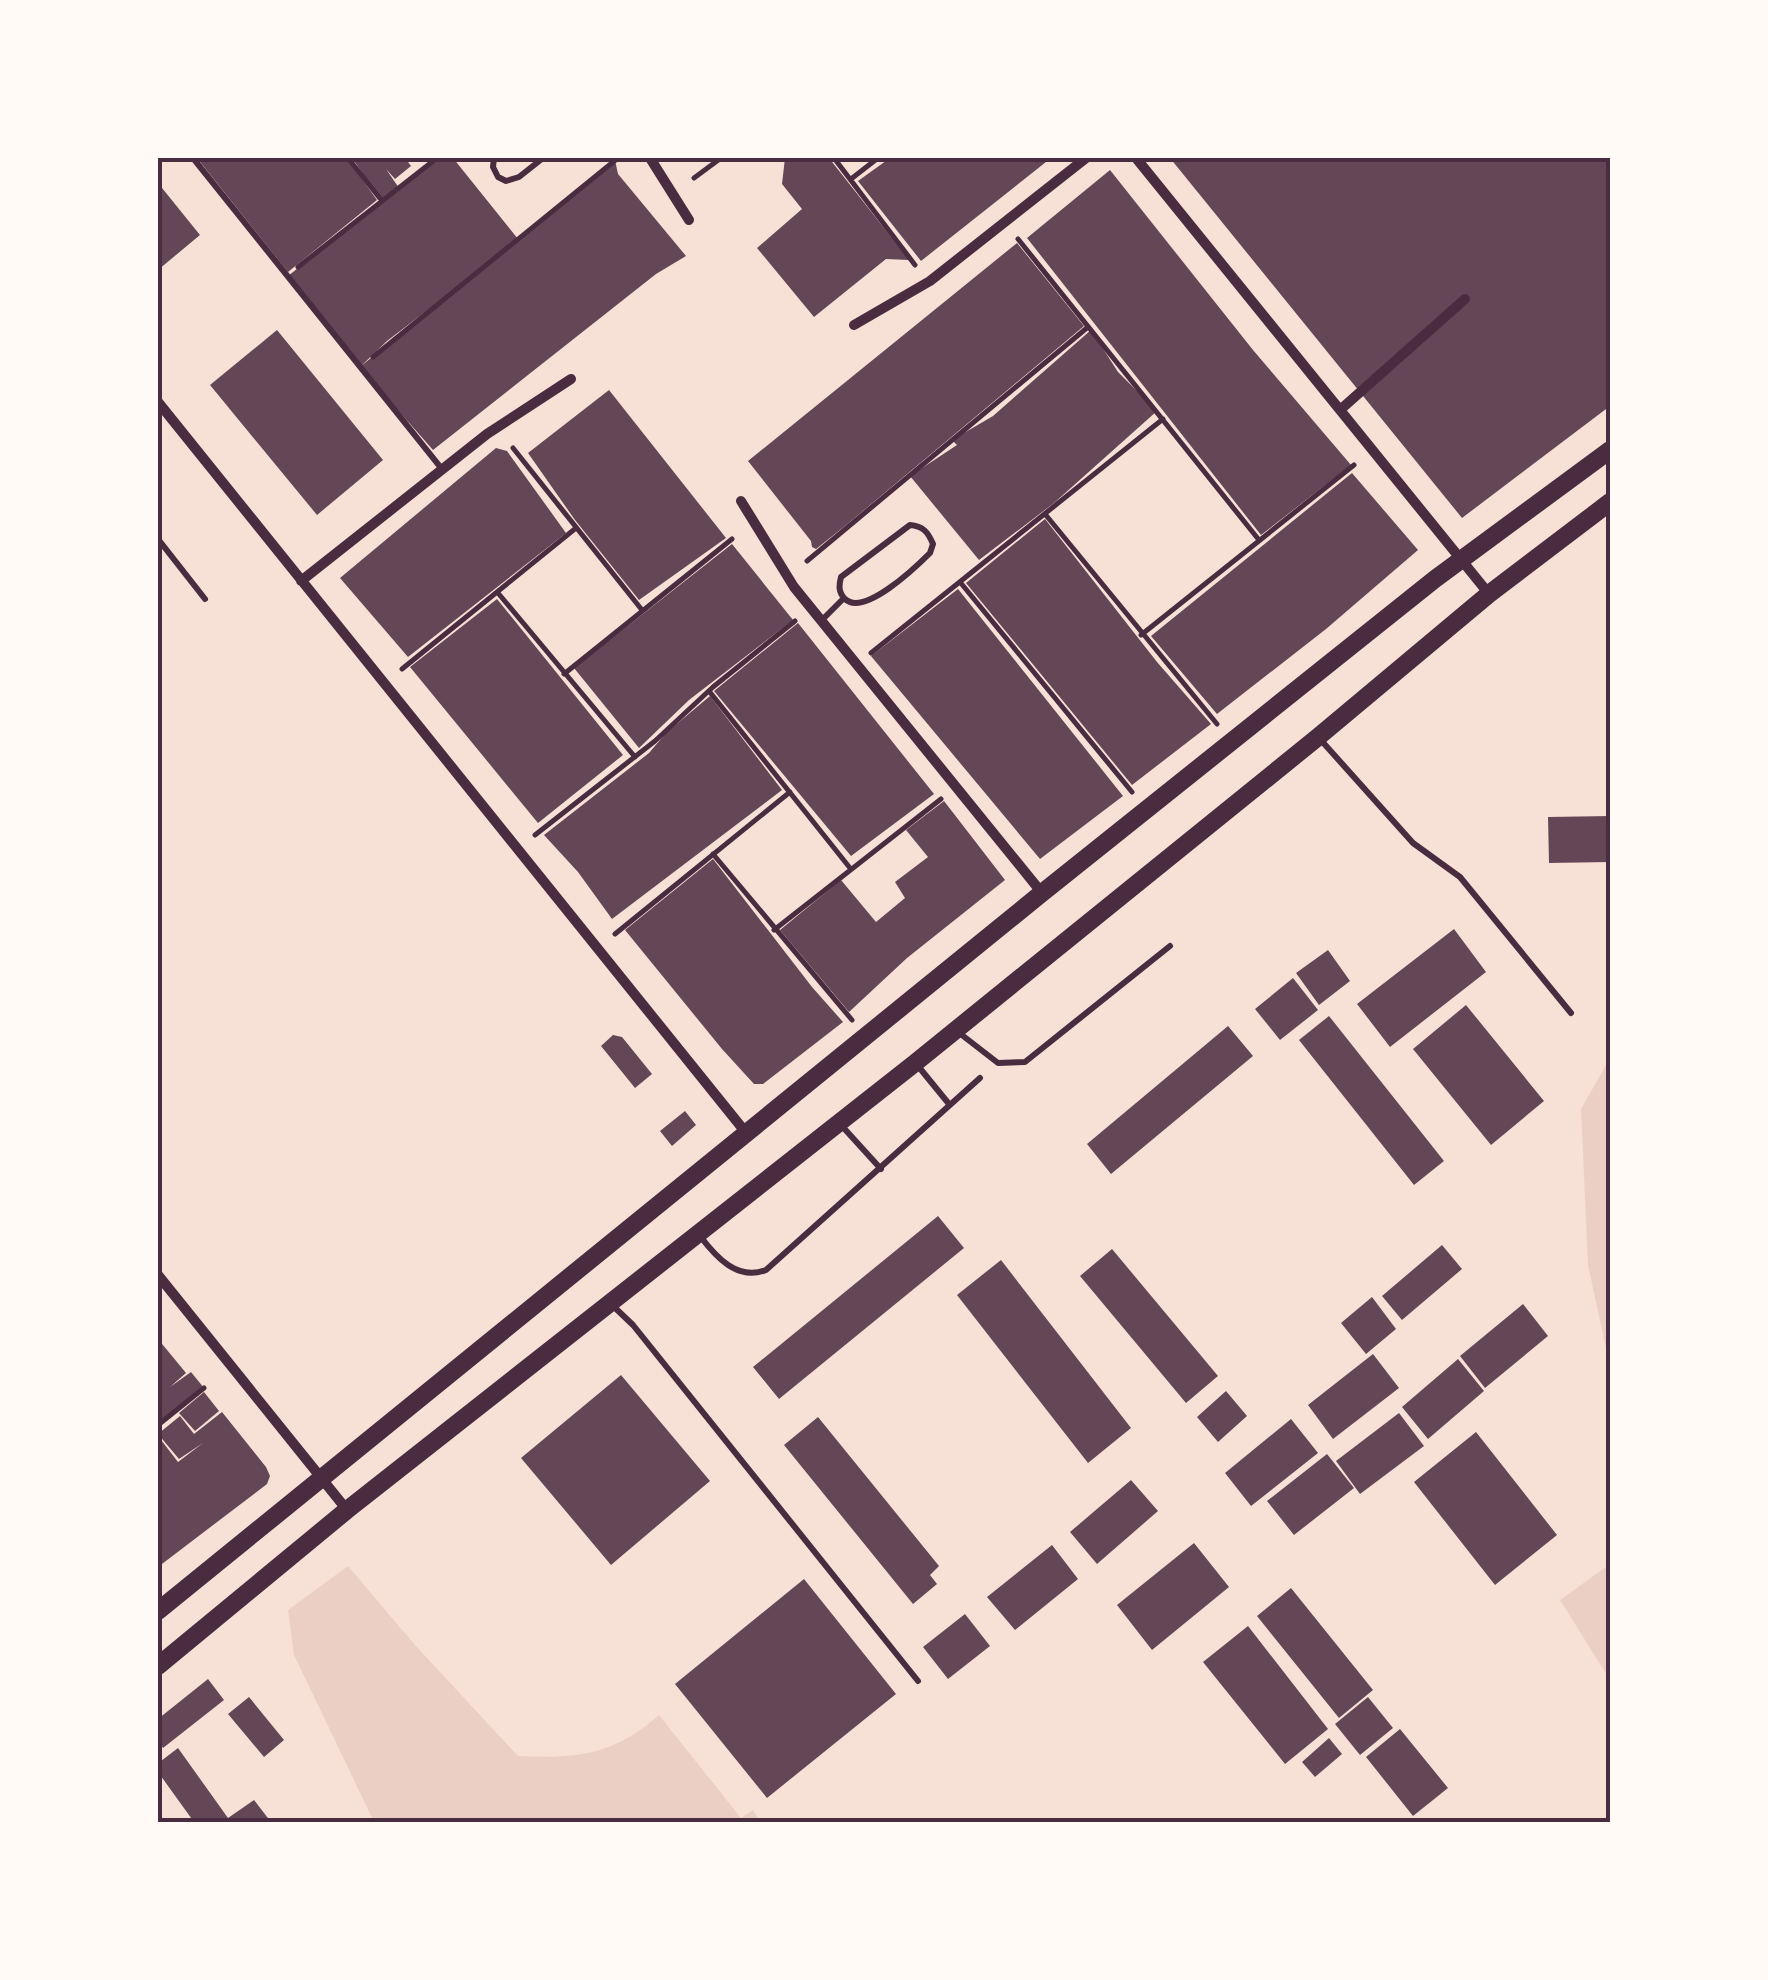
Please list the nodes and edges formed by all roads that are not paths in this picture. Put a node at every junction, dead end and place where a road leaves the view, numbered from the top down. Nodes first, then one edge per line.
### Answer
1 (193, 158) edge
2 (494, 158) edge
3 (543, 158) edge
4 (650, 158) edge
5 (1086, 158) edge
6 (1136, 158) edge
7 (689, 220) dead end
8 (1465, 299) dead end
9 (854, 325) dead end
10 (571, 379) dead end
11 (158, 402) edge
12 (1340, 410) junction
13 (1610, 450) edge
14 (442, 469) junction
15 (740, 501) dead end
16 (1610, 502) edge
17 (158, 539) edge
18 (1460, 559) junction
19 (302, 581) junction
20 (1489, 594) junction
21 (844, 598) junction
22 (206, 599) dead end
23 (821, 621) junction
24 (1318, 737) junction
25 (1042, 893) junction
26 (1170, 946) dead end
27 (1571, 1012) dead end
28 (955, 1030) junction
29 (915, 1063) junction
30 (980, 1078) dead end
31 (948, 1104) junction
32 (839, 1122) junction
33 (748, 1134) junction
34 (881, 1169) junction
35 (698, 1234) junction
36 (158, 1274) edge
37 (610, 1303) junction
38 (321, 1478) junction
39 (347, 1510) junction
40 (158, 1611) edge
41 (158, 1666) edge
42 (918, 1681) dead end

1 - 14 lane
2 - 3 lane
4 - 7 street
5 - 9 street
6 - 12 street
8 - 12 street
10 - 14 street
11 - 19 street
12 - 18 street
13 - 18 street
14 - 19 street
15 - 23 street
16 - 20 street
17 - 22 lane
18 - 20 street
18 - 25 street
19 - 33 street
20 - 24 street
21 - 21 lane
21 - 23 lane
23 - 25 street
24 - 27 lane
24 - 28 street
25 - 33 street
26 - 28 lane
28 - 29 street
29 - 31 lane
29 - 32 street
30 - 31 lane
31 - 34 lane
32 - 34 lane
32 - 35 street
33 - 38 street
34 - 35 lane
35 - 37 street
36 - 38 street
37 - 39 street
37 - 42 lane
38 - 39 street
38 - 40 street
39 - 41 street

